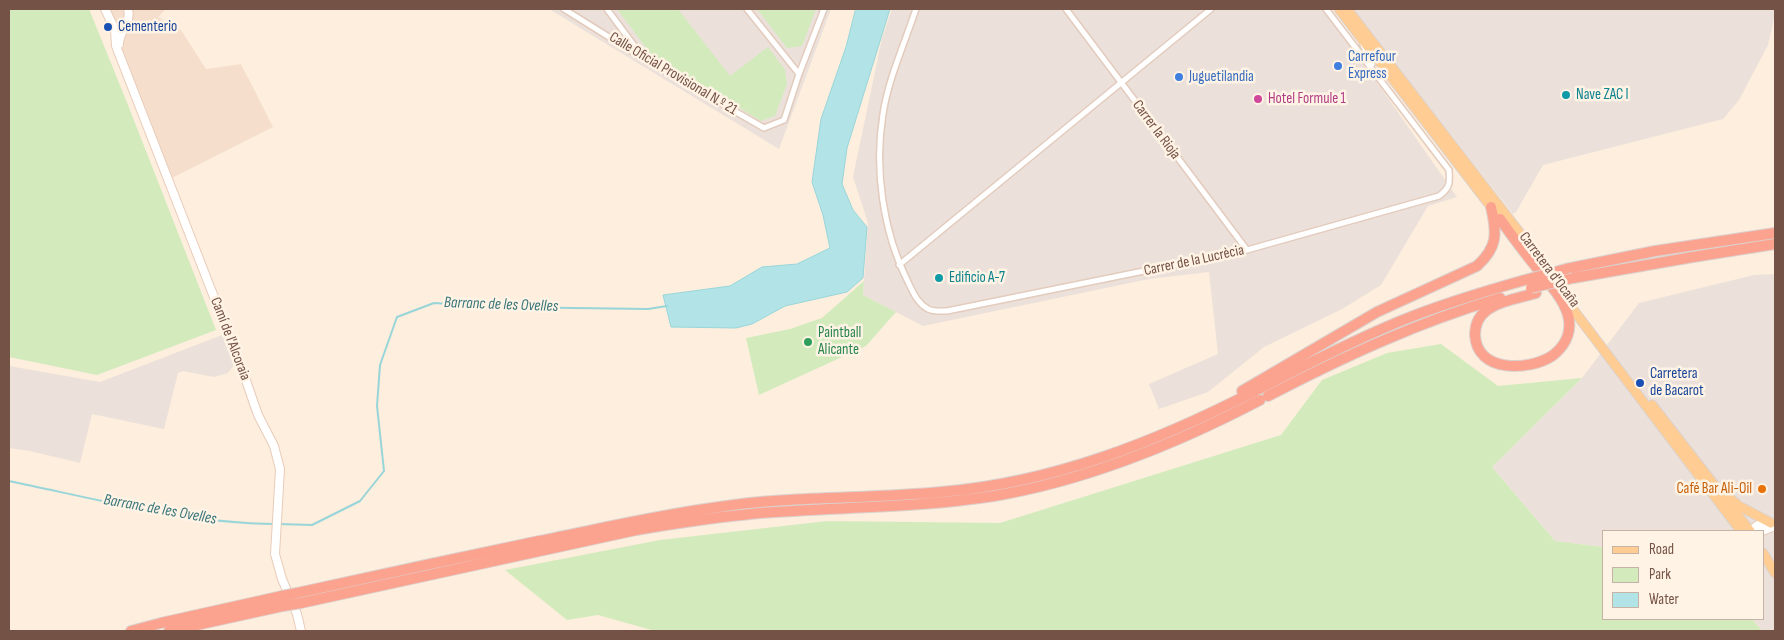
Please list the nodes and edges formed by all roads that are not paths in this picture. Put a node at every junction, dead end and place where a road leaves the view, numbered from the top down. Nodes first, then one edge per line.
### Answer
1 (106, 9) edge
2 (128, 9) edge
3 (566, 9) edge
4 (607, 9) edge
5 (747, 9) edge
6 (824, 9) edge
7 (916, 9) edge
8 (1066, 9) edge
9 (1211, 9) edge
10 (1326, 9) edge
11 (1339, 9) edge
12 (1348, 9) edge
13 (125, 28) junction
14 (115, 30) junction
15 (1357, 33) junction
16 (120, 53) junction
17 (643, 57) junction
18 (1376, 72) junction
19 (799, 74) junction
20 (1120, 82) junction
21 (1387, 87) junction
22 (1401, 90) junction
23 (1405, 110) junction
24 (1450, 183) joint
25 (1491, 207) junction
26 (1500, 219) junction
27 (1775, 228) edge
28 (1775, 233) edge
29 (1775, 244) edge
30 (1743, 249) junction
31 (1775, 249) edge
32 (1247, 250) junction
33 (1589, 264) junction
34 (900, 265) junction
35 (1531, 287) junction
36 (1260, 394) junction
37 (1674, 444) junction
38 (1100, 459) junction
39 (1698, 464) junction
40 (1774, 524) edge
41 (1740, 530) edge
42 (1749, 530) edge
43 (1749, 530) edge
44 (1751, 530) edge
45 (1764, 549) edge
46 (1764, 555) edge
47 (1764, 559) edge
48 (474, 560) junction
49 (1775, 564) edge
50 (1775, 573) edge
51 (283, 601) junction
52 (131, 631) edge
53 (170, 631) edge
54 (301, 631) edge

1 - 14 street, Camí de l'Alcoraia
2 - 13 street
3 - 17 street, Calle Oficial Provisional N.º 21
4 - 17 street
5 - 19 street
6 - 19 street
7 - 34 street
8 - 20 street, Carrer la Rioja
9 - 20 street
10 - 18 street, Carretera d'Ocaña
11 - 15 main road, Carretera d'Ocaña
12 - 39 main road, Carretera d'Ocaña
13 - 14 street
13 - 16 street
14 - 16 street, Camí de l'Alcoraia
15 - 18 street, Carretera d'Ocaña
15 - 22 main road, Carretera d'Ocaña
16 - 54 street, Camí de l'Alcoraia
17 - 19 street, Calle Oficial Provisional N.º 21
18 - 21 street, Carretera d'Ocaña
20 - 32 street, Carrer la Rioja
20 - 34 street
21 - 22 street
21 - 23 street, Carretera d'Ocaña
22 - 23 street, Carretera d'Ocaña
22 - 25 main road, Carretera d'Ocaña
23 - 24 street, Carretera d'Ocaña
24 - 32 street, Carrer de la Lucrècia
25 - 26 main road, Carretera d'Ocaña
25 - 38 highway
26 - 35 highway
26 - 37 main road, Carretera d'Ocaña
27 - 33 highway
28 - 33 highway
29 - 30 highway
30 - 31 highway
30 - 35 highway, bridge
32 - 34 street, Carrer de la Lucrècia
33 - 35 highway, bridge
35 - 36 highway
36 - 38 highway
36 - 48 highway
37 - 41 main road, Carretera d'Ocaña
37 - 43 main road
38 - 48 highway
39 - 40 main road
39 - 42 main road, Carretera d'Ocaña
40 - 44 street
45 - 49 main road
46 - 50 main road
47 - 50 main road
48 - 51 highway, bridge
51 - 52 highway
51 - 53 highway

